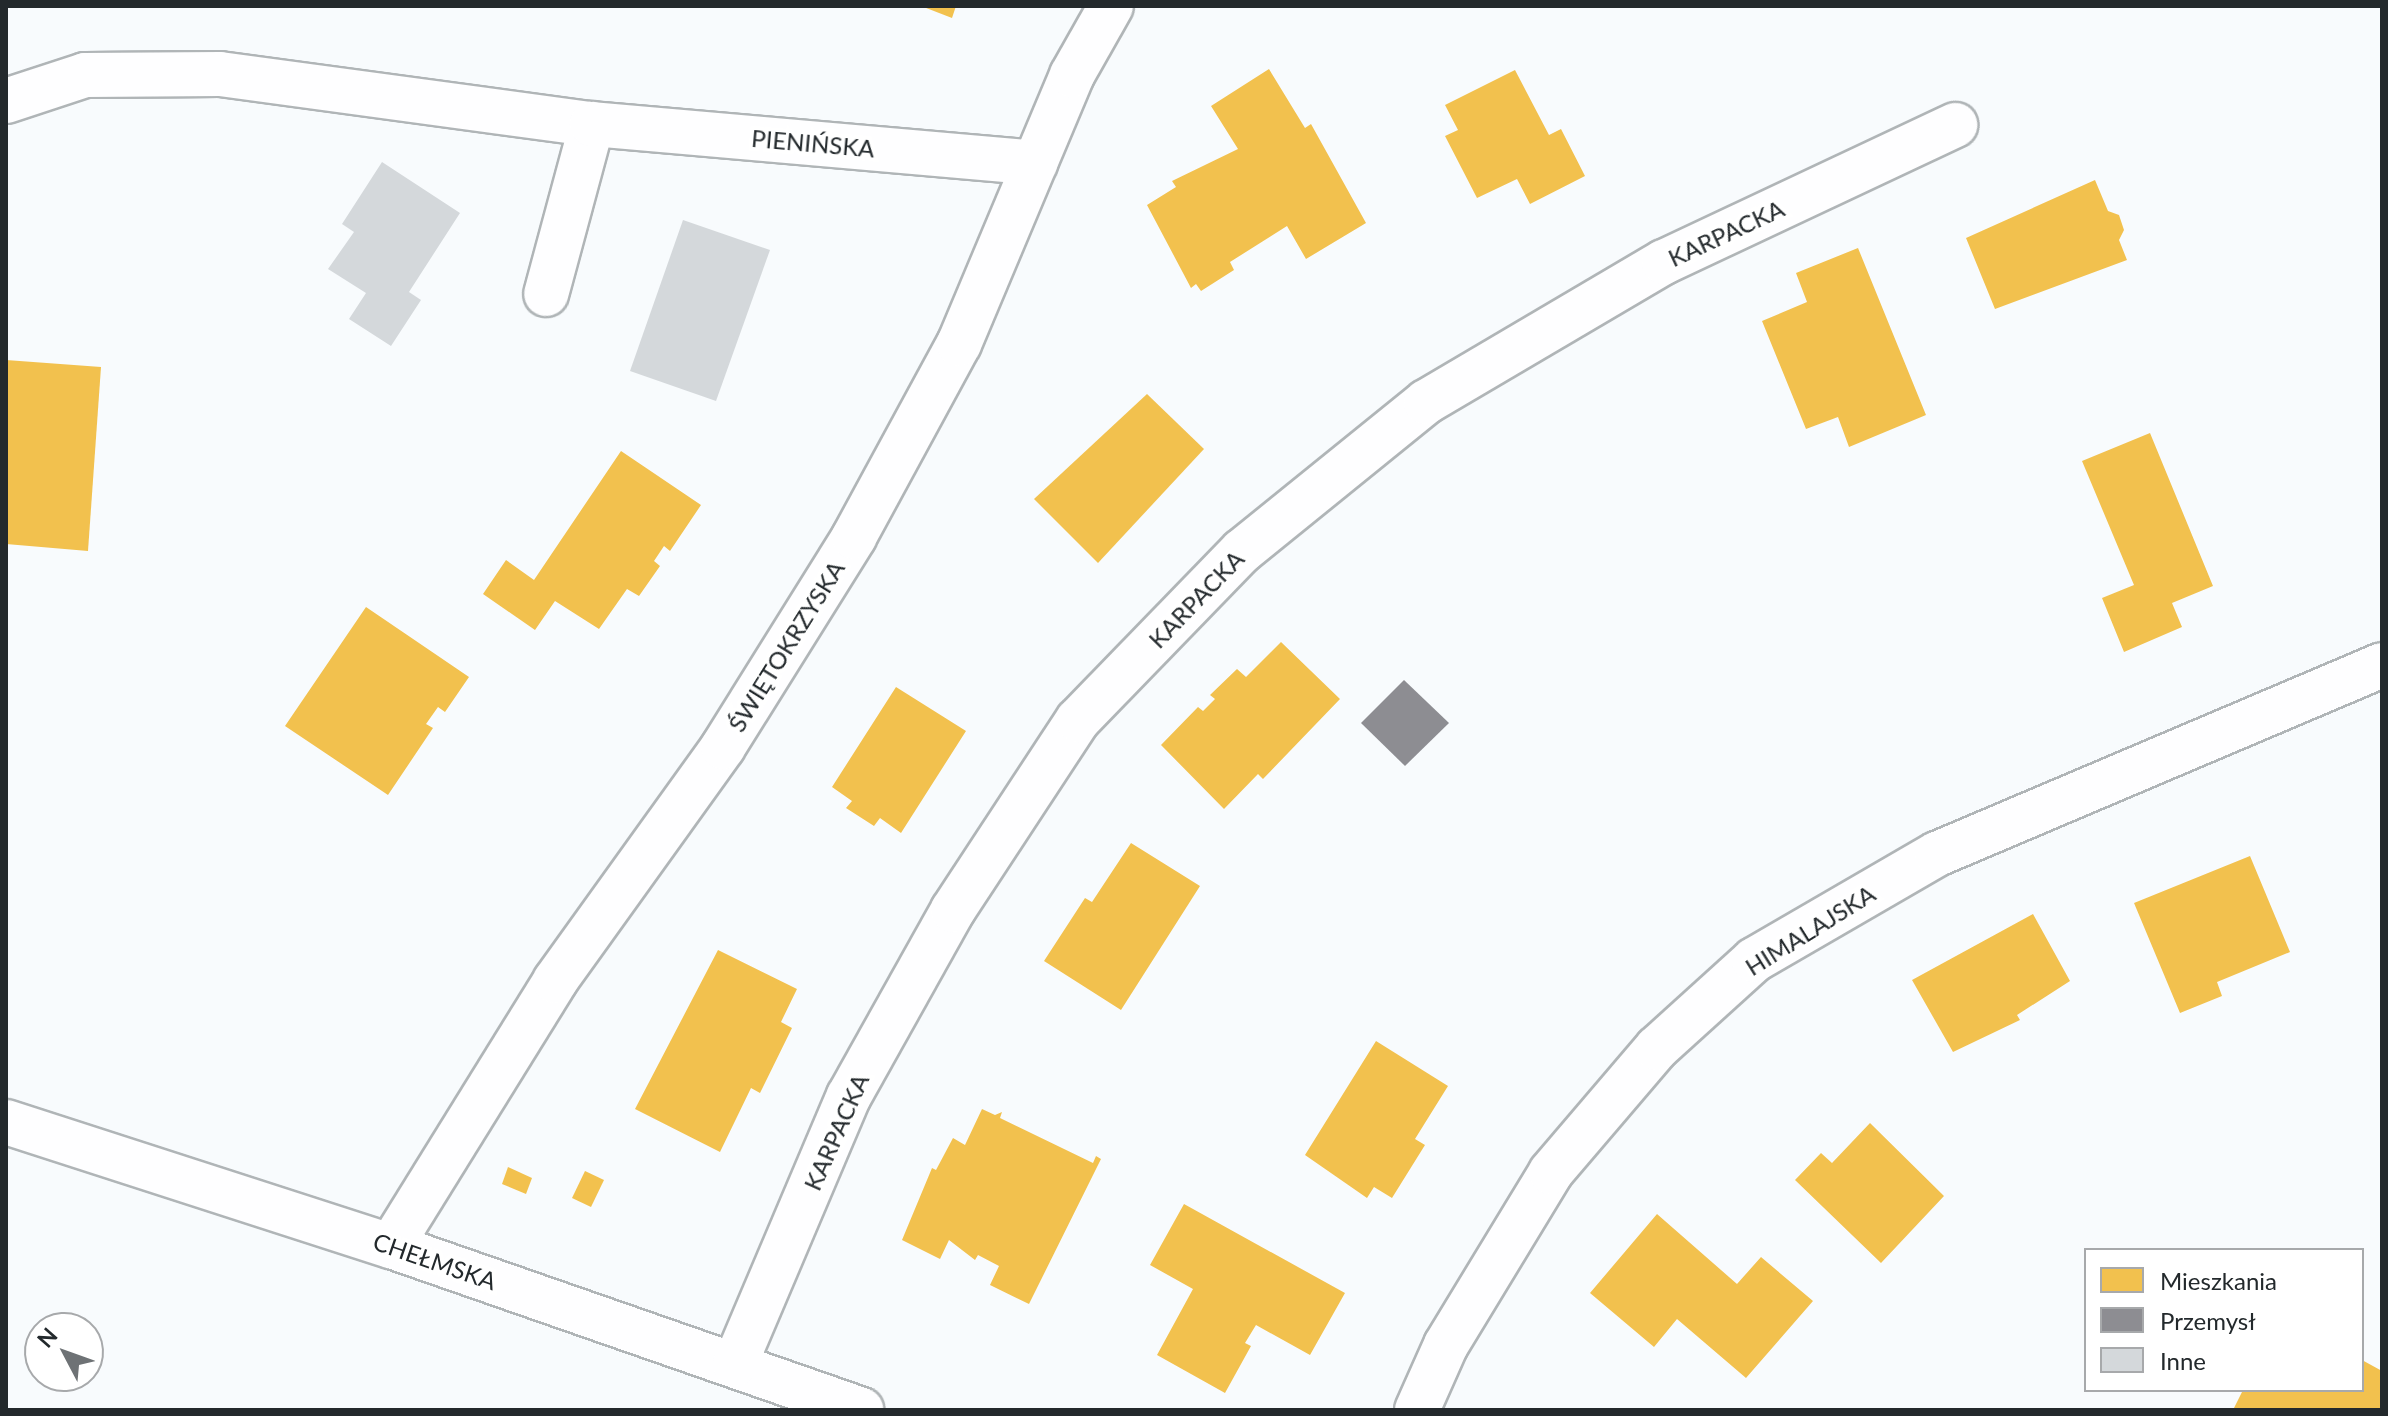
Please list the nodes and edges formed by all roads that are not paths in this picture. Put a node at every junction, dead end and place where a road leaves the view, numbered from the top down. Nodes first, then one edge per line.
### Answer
1 (1111, 6) edge
2 (6, 101) edge
3 (592, 124) junction
4 (1955, 125) dead end
5 (1035, 163) junction
6 (546, 294) dead end
7 (2382, 665) edge
8 (6, 1122) edge
9 (391, 1246) junction
10 (735, 1364) junction
11 (861, 1410) edge
12 (1417, 1410) edge

1 - 5 street, ŚWIĘTOKRZYSKA
2 - 3 street, PIENIŃSKA
3 - 5 street, PIENIŃSKA
3 - 6 street
4 - 10 street, KARPACKA
5 - 9 street, ŚWIĘTOKRZYSKA
7 - 12 street, HIMALAJSKA
8 - 9 street, CHEŁMSKA
9 - 10 street, CHEŁMSKA
10 - 11 street, CHEŁMSKA

